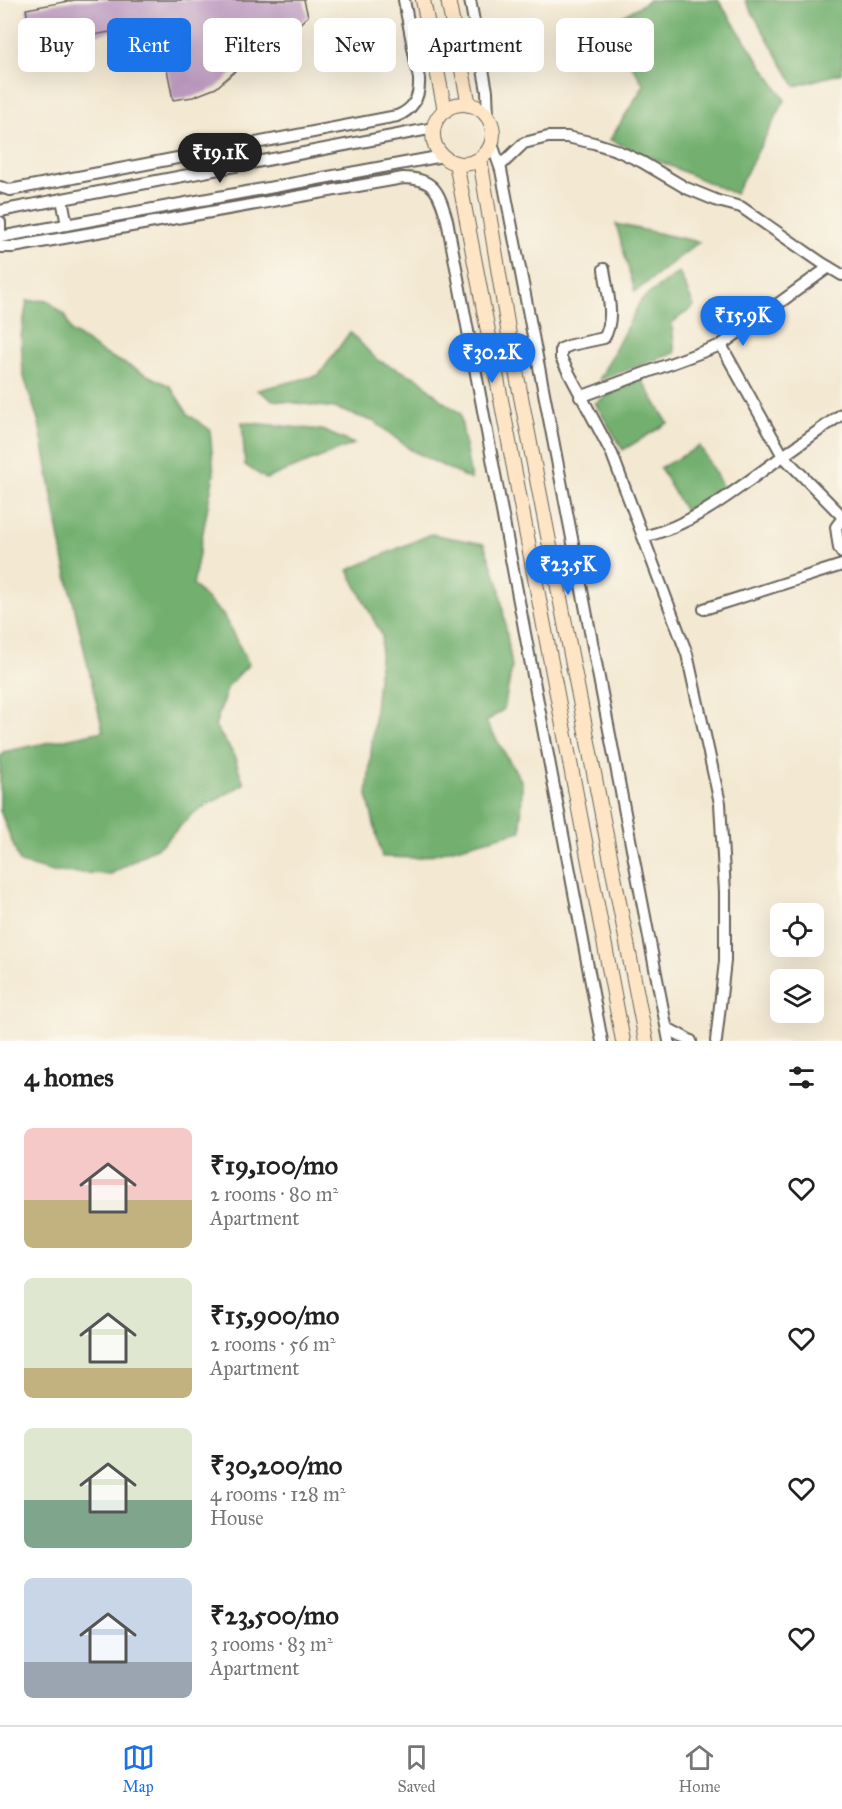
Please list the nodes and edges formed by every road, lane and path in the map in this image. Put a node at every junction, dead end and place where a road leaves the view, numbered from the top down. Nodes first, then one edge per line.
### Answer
1 (404, 0) edge
2 (423, 0) edge
3 (448, 0) edge
4 (470, 0) edge
5 (469, 105) junction
6 (445, 111) junction
7 (488, 117) junction
8 (434, 128) junction
9 (492, 144) junction
10 (443, 156) junction
11 (480, 159) junction
12 (456, 163) junction
13 (500, 166) junction
14 (0, 187) edge
15 (62, 199) junction
16 (0, 211) edge
17 (0, 222) edge
18 (67, 225) junction
19 (0, 236) edge
20 (0, 247) edge
21 (829, 267) junction
22 (604, 269) dead end
23 (842, 275) edge
24 (721, 345) junction
25 (580, 397) junction
26 (842, 414) edge
27 (783, 456) junction
28 (842, 517) edge
29 (643, 537) junction
30 (842, 553) edge
31 (842, 565) edge
32 (704, 609) dead end
33 (667, 1028) junction
34 (602, 1041) edge
35 (623, 1041) edge
36 (646, 1041) edge
37 (669, 1041) edge
38 (691, 1041) edge
39 (716, 1041) edge

1 - 14 street
2 - 6 street
3 - 5 street
4 - 7 street
5 - 6 street
5 - 7 street
6 - 8 street
7 - 9 street
8 - 10 street
8 - 15 street
9 - 11 street
9 - 13 street
10 - 12 street
10 - 18 street
11 - 12 street
11 - 36 street
12 - 35 street
13 - 21 street
13 - 33 street
15 - 16 street
15 - 18 street
17 - 19 street
18 - 19 street
20 - 34 street
21 - 23 street
21 - 24 street
22 - 25 street
24 - 25 street
24 - 27 street
25 - 29 street
26 - 27 street
27 - 28 street
27 - 29 street
28 - 30 street
29 - 39 street
31 - 32 street
33 - 37 street
33 - 38 street

